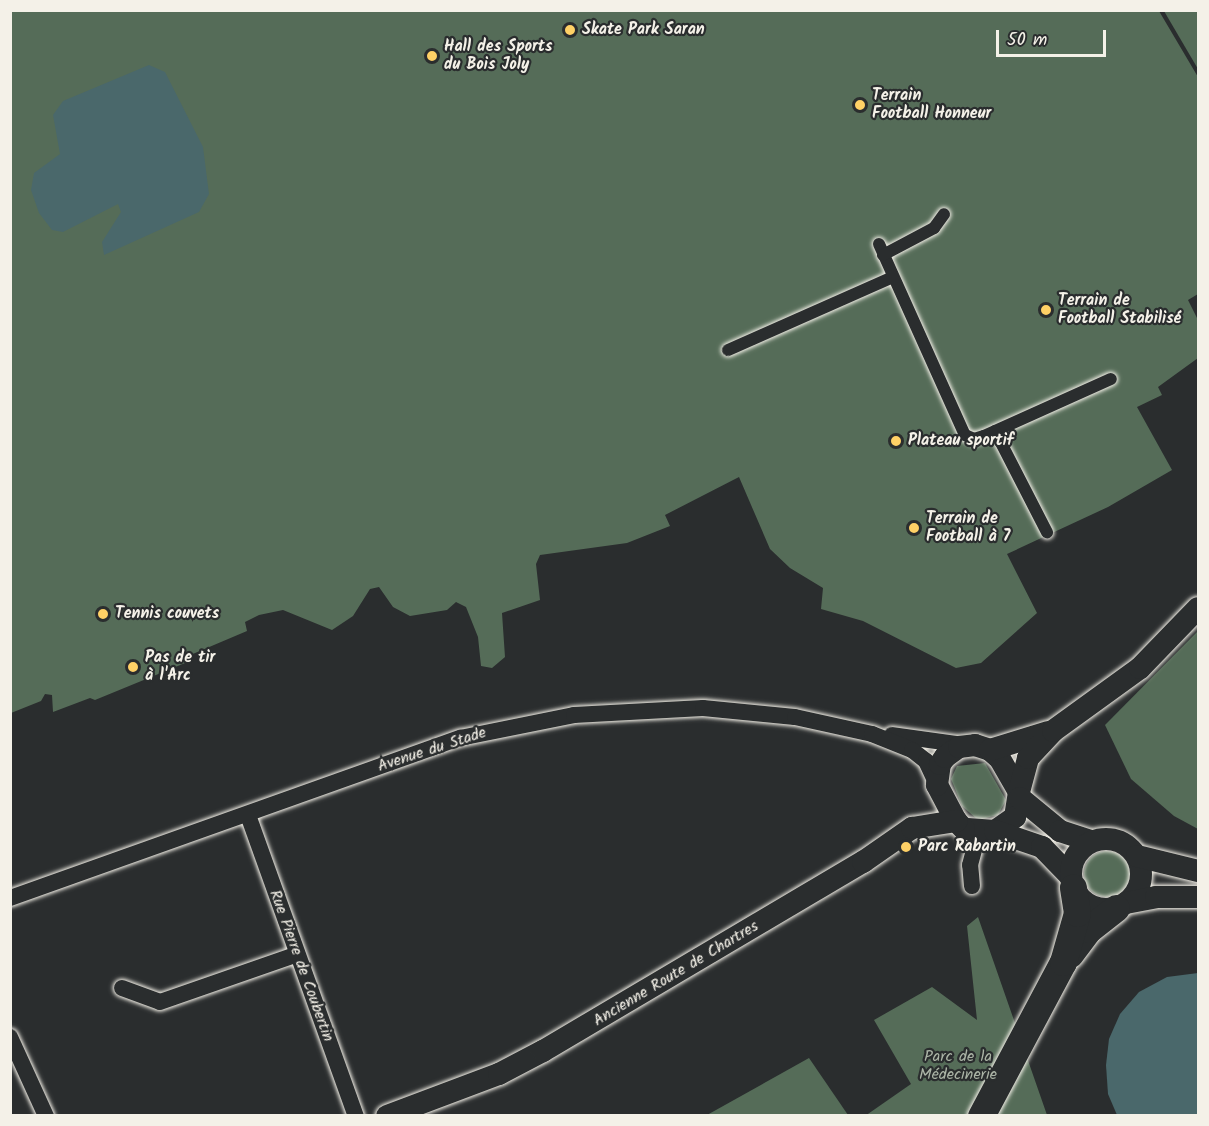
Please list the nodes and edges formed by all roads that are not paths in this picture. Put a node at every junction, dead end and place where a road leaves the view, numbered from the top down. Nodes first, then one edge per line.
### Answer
1 (944, 214) dead end
2 (893, 277) junction
3 (728, 350) dead end
4 (1111, 379) dead end
5 (995, 431) junction
6 (1047, 532) dead end
7 (1198, 608) edge
8 (1053, 731) junction
9 (872, 734) junction
10 (979, 748) junction
11 (938, 788) junction
12 (1019, 795) junction
13 (249, 815) junction
14 (956, 821) junction
15 (912, 828) junction
16 (987, 832) junction
17 (1091, 841) junction
18 (1137, 856) junction
19 (1198, 871) edge
20 (1072, 882) junction
21 (972, 886) dead end
22 (1198, 897) edge
23 (10, 898) edge
24 (1121, 906) junction
25 (295, 955) junction
26 (1063, 962) junction
27 (122, 988) dead end
28 (10, 1037) edge
29 (46, 1116) edge
30 (356, 1116) edge
31 (387, 1116) edge
32 (981, 1116) edge

1 - 2 street
2 - 3 street
2 - 5 street
4 - 5 street
5 - 6 street
7 - 8 main road
8 - 10 main road
8 - 12 main road
9 - 10 street, Avenue du Stade
9 - 11 street, Avenue du Stade
9 - 13 street, Avenue du Stade
10 - 11 main road
10 - 12 main road
11 - 14 main road
11 - 15 main road
12 - 16 main road
12 - 17 main road
13 - 23 street, Avenue du Stade
13 - 25 street, Rue Pierre de Coubertin
14 - 15 main road, Ancienne Route de Chartres
14 - 16 main road
15 - 31 main road, Ancienne Route de Chartres
16 - 20 main road
16 - 21 street
17 - 18 main road
17 - 20 main road
18 - 19 main road
18 - 24 main road
20 - 24 main road
20 - 26 highway
22 - 24 main road
24 - 26 highway
25 - 27 street
25 - 30 street, Rue Pierre de Coubertin
26 - 32 highway
28 - 29 street

